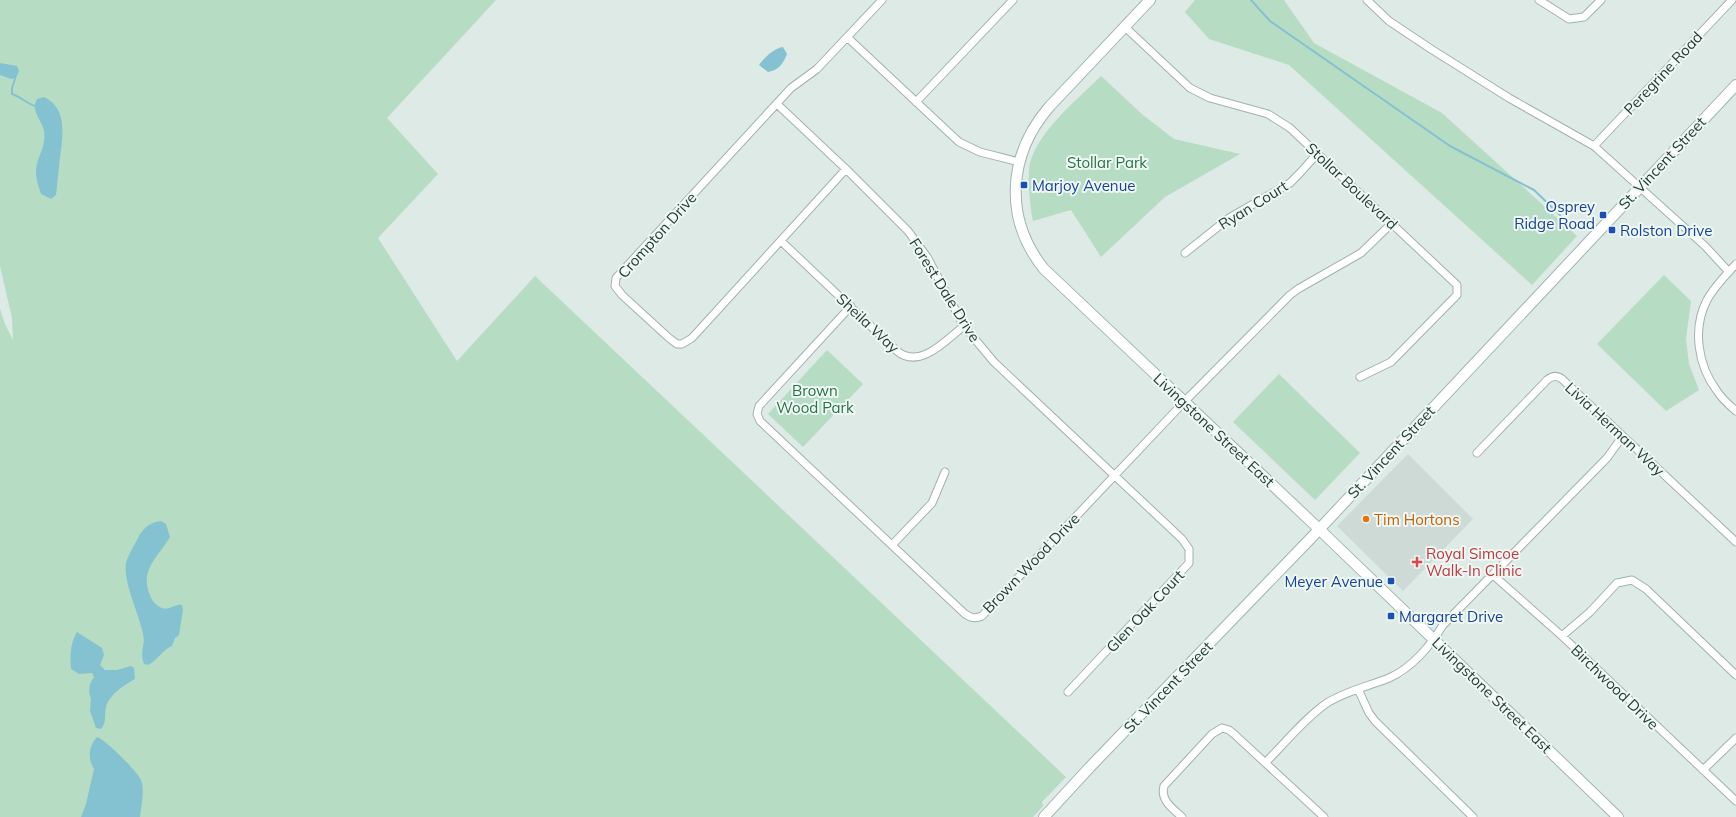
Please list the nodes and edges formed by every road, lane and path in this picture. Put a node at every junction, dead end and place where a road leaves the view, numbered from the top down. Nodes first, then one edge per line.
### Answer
1 (882, 0) edge
2 (1014, 0) edge
3 (1150, 0) edge
4 (1367, 0) edge
5 (1539, 0) edge
6 (1601, 0) edge
7 (1732, 0) edge
8 (1124, 27) junction
9 (847, 37) junction
10 (1736, 85) edge
11 (916, 102) junction
12 (777, 104) junction
13 (1594, 146) junction
14 (1317, 154) junction
15 (1019, 162) junction
16 (846, 169) junction
17 (1639, 188) junction
18 (1392, 223) junction
19 (782, 241) junction
20 (1185, 253) dead end
21 (1736, 264) edge
22 (1729, 272) junction
23 (851, 306) junction
24 (964, 326) junction
25 (1360, 377) dead end
26 (1184, 402) junction
27 (1736, 411) edge
28 (1622, 437) junction
29 (1478, 453) dead end
30 (945, 472) dead end
31 (1114, 476) junction
32 (1319, 529) junction
33 (1736, 542) edge
34 (893, 544) junction
35 (1493, 575) junction
36 (1562, 636) junction
37 (1434, 639) junction
38 (1736, 675) edge
39 (1358, 690) junction
40 (1068, 692) dead end
41 (1736, 738) edge
42 (1266, 762) junction
43 (1703, 770) junction
44 (1736, 801) edge
45 (1044, 817) edge
46 (1182, 817) edge
47 (1324, 817) edge
48 (1474, 817) edge
49 (1618, 817) edge

1 - 9 street, Crompton Drive
2 - 11 street
3 - 8 street, Livingstone Street East
4 - 13 street
5 - 6 street
7 - 13 street, Peregrine Road
8 - 14 street, Stollar Boulevard
8 - 15 street, Livingstone Street East
9 - 11 street
9 - 12 street, Crompton Drive
10 - 17 street, St. Vincent Street
11 - 15 street
12 - 16 street, Forest Dale Drive
12 - 19 street, Crompton Drive
13 - 17 street
14 - 18 street, Stollar Boulevard
14 - 20 street, Ryan Court
15 - 26 street, Livingstone Street East
16 - 19 street, Crompton Drive
16 - 24 street, Forest Dale Drive
17 - 22 street
17 - 32 street, St. Vincent Street
18 - 25 street, Stollar Boulevard
18 - 26 street, Brown Wood Drive
19 - 23 street, Sheila Way
21 - 22 street
22 - 27 street
23 - 24 street, Sheila Way
23 - 34 street, Brown Wood Drive
24 - 31 street, Forest Dale Drive
26 - 31 street, Brown Wood Drive
26 - 32 street, Livingstone Street East
28 - 29 street, Livia Herman Way
28 - 33 street, Livia Herman Way
28 - 35 street
30 - 34 street
31 - 34 street, Brown Wood Drive
31 - 40 street, Glen Oak Court
32 - 37 street, Livingstone Street East
32 - 45 street, St. Vincent Street
35 - 36 street, Birchwood Drive
35 - 37 street
36 - 38 street
36 - 43 street, Birchwood Drive
37 - 39 street
37 - 49 street, Livingstone Street East
39 - 42 street
39 - 48 street
41 - 43 street
42 - 46 street
42 - 47 street
43 - 44 street, Birchwood Drive

